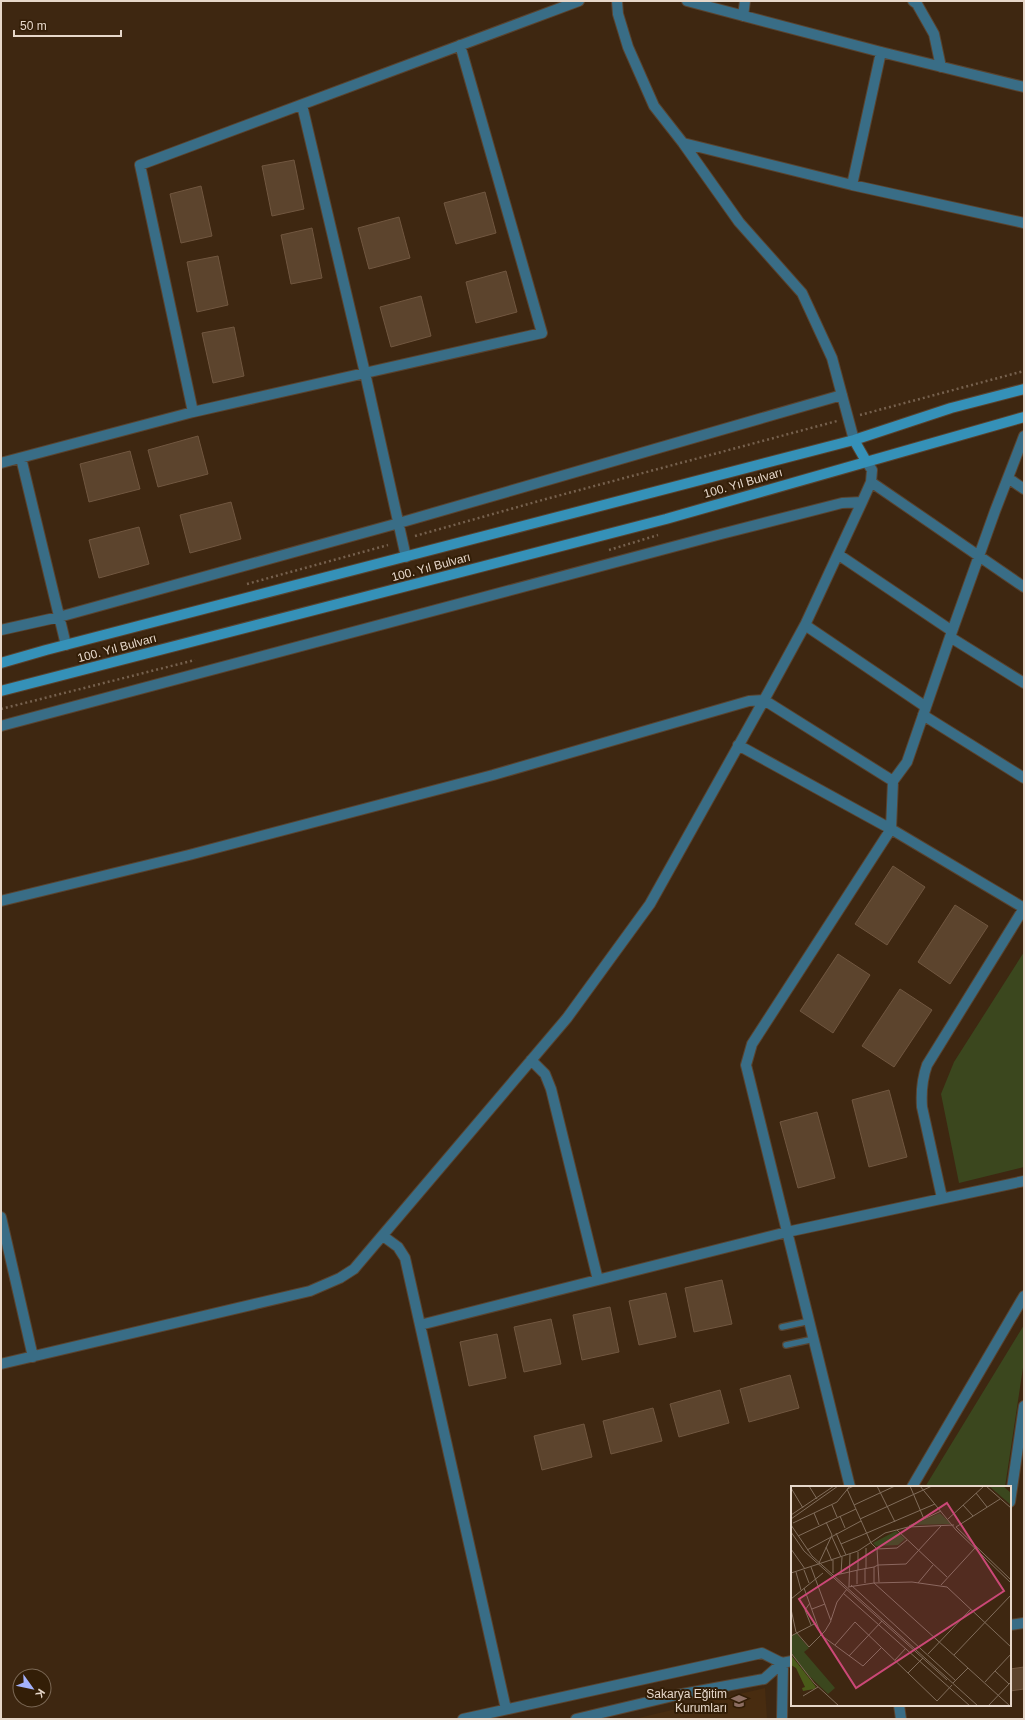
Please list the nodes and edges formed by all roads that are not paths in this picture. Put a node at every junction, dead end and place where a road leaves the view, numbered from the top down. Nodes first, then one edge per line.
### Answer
1 (579, 1) edge
2 (617, 1) edge
3 (687, 1) edge
4 (745, 1) edge
5 (913, 1) edge
6 (743, 16) junction
7 (460, 46) junction
8 (881, 52) junction
9 (940, 67) junction
10 (1024, 86) edge
11 (302, 105) junction
12 (683, 143) junction
13 (852, 185) junction
14 (1024, 223) edge
15 (365, 373) junction
16 (1024, 390) edge
17 (842, 395) junction
18 (192, 412) junction
19 (1024, 417) edge
20 (1024, 436) edge
21 (854, 440) junction
22 (21, 458) junction
23 (866, 461) junction
24 (1, 463) edge
25 (1008, 478) junction
26 (871, 482) junction
27 (1024, 489) edge
28 (862, 502) junction
29 (399, 524) junction
30 (839, 555) junction
31 (979, 556) junction
32 (406, 557) junction
33 (1024, 587) edge
34 (59, 616) junction
35 (805, 625) junction
36 (1, 630) edge
37 (951, 634) junction
38 (66, 645) junction
39 (1, 663) edge
40 (1024, 683) edge
41 (1, 692) edge
42 (764, 700) junction
43 (925, 711) junction
44 (1, 726) edge
45 (738, 745) junction
46 (1024, 778) edge
47 (893, 781) junction
48 (891, 829) junction
49 (1, 901) edge
50 (1024, 908) edge
51 (531, 1060) junction
52 (1024, 1181) edge
53 (942, 1198) junction
54 (1, 1217) edge
55 (787, 1232) junction
56 (383, 1236) junction
57 (598, 1280) junction
58 (1024, 1296) edge
59 (810, 1321) junction
60 (420, 1325) junction
61 (782, 1327) dead end
62 (814, 1339) junction
63 (786, 1345) dead end
64 (33, 1357) junction
65 (1, 1364) edge
66 (1024, 1406) edge
67 (1021, 1445) edge
68 (850, 1486) edge
69 (913, 1486) edge
70 (1011, 1497) edge
71 (1024, 1623) edge
72 (1011, 1625) edge
73 (786, 1662) edge
74 (899, 1706) edge
75 (506, 1709) junction
76 (463, 1719) edge
77 (576, 1719) edge
78 (782, 1719) edge
79 (901, 1719) edge

1 - 7 street
2 - 12 street
3 - 6 street
4 - 6 street
5 - 9 street
6 - 8 street
7 - 11 street
7 - 15 street
8 - 9 street
8 - 13 street
9 - 10 street
11 - 15 street
11 - 18 street
12 - 13 street
12 - 17 street
13 - 14 street
15 - 18 street
15 - 29 street
16 - 21 main road, 100. Yıl Bulvarı
17 - 21 street
17 - 29 street
18 - 22 street
19 - 23 main road, 100. Yıl Bulvarı
20 - 25 street
21 - 23 main road
21 - 32 main road, 100. Yıl Bulvarı
22 - 24 street
22 - 34 street
23 - 26 street
23 - 41 main road, 100. Yıl Bulvarı
25 - 27 street
25 - 31 street
26 - 28 street
26 - 31 street
28 - 30 street
28 - 44 street
29 - 32 street
29 - 34 street
30 - 35 street
30 - 37 street
31 - 33 street
31 - 37 street
32 - 38 main road, 100. Yıl Bulvarı
34 - 36 street
34 - 38 street
35 - 42 street
35 - 43 street
37 - 40 street
37 - 43 street
38 - 39 main road, 100. Yıl Bulvarı
42 - 45 street
42 - 47 street
42 - 49 street
43 - 46 street
43 - 47 street
45 - 48 street
45 - 51 street
47 - 48 street
48 - 50 street
48 - 55 street
50 - 53 street
51 - 56 street
51 - 57 street
52 - 53 street
53 - 55 street
54 - 64 street
55 - 57 street
55 - 59 street
56 - 60 street
56 - 64 street
57 - 60 street
58 - 69 street
59 - 61 lane
59 - 62 street
60 - 75 street
62 - 63 lane
62 - 68 street
64 - 65 street
66 - 67 street
67 - 70 street
71 - 72 street
73 - 75 street
73 - 77 street
73 - 78 street
74 - 79 street
75 - 76 street

